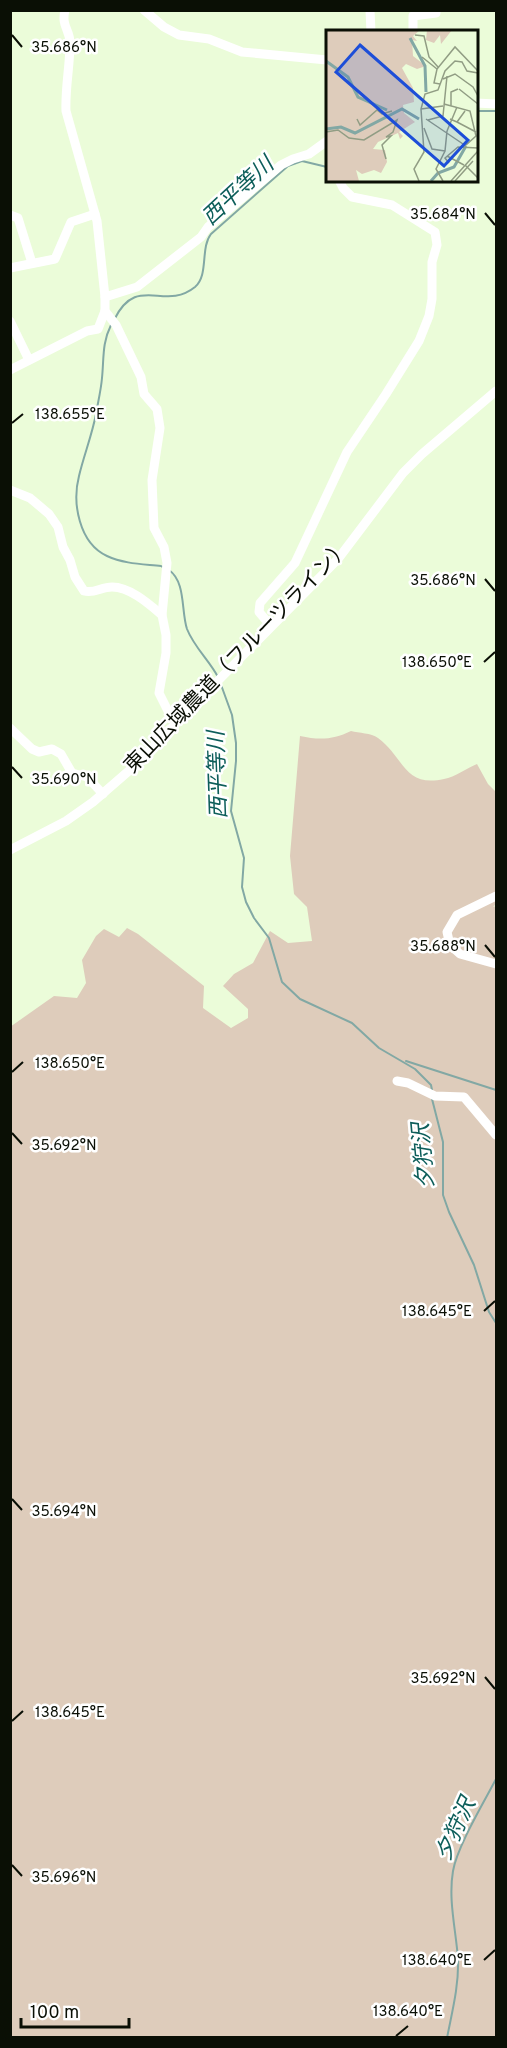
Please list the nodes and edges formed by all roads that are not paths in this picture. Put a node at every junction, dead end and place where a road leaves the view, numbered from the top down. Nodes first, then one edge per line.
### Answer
1 (65, 10) edge
2 (144, 10) edge
3 (369, 10) edge
4 (436, 10) edge
5 (371, 30) edge
6 (413, 30) edge
7 (326, 60) edge
8 (477, 104) edge
9 (496, 104) edge
10 (326, 142) edge
11 (340, 182) edge
12 (95, 214) junction
13 (10, 215) edge
14 (32, 264) junction
15 (10, 268) edge
16 (105, 297) junction
17 (107, 314) junction
18 (10, 321) edge
19 (29, 360) junction
20 (10, 369) edge
21 (496, 391) edge
22 (10, 490) edge
23 (162, 615) junction
24 (271, 626) junction
25 (170, 715) dead end
26 (10, 728) edge
27 (103, 794) junction
28 (10, 850) edge
29 (496, 896) edge
30 (496, 964) edge
31 (397, 1081) dead end
32 (496, 1135) edge

1 - 12 street
2 - 7 street
3 - 5 street
4 - 6 street
8 - 9 street
10 - 16 street
11 - 24 street
12 - 14 street
12 - 16 street
13 - 14 street
14 - 15 street
16 - 17 street
17 - 19 street
17 - 23 street
18 - 19 street
19 - 20 street
21 - 24 street, 東山広域農道（フルーツライン）
22 - 23 street
23 - 25 street
24 - 27 street, 東山広域農道（フルーツライン）
26 - 27 street
27 - 28 street, 東山広域農道（フルーツライン）
29 - 30 street
31 - 32 street

